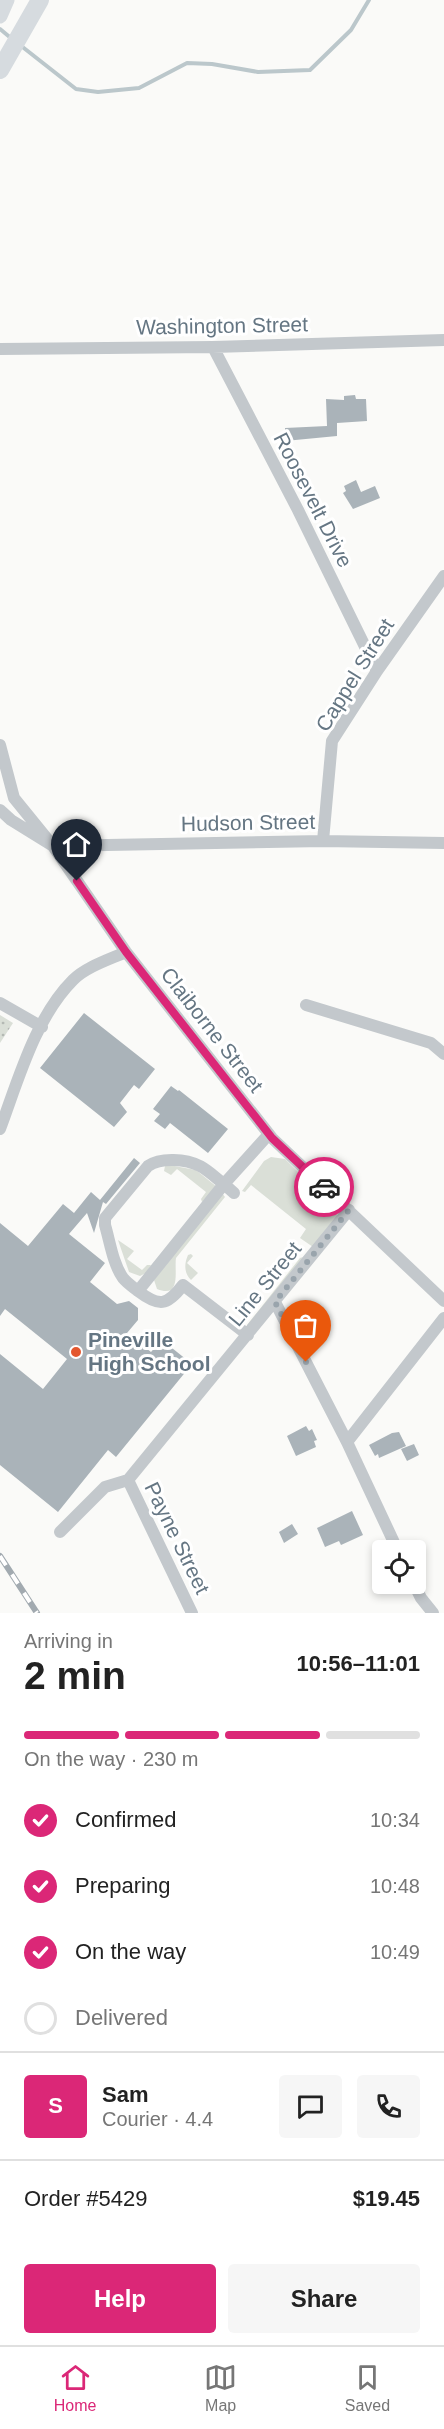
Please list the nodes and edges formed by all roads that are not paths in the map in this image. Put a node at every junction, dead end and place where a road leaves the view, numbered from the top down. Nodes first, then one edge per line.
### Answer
1 (7, 0) edge
2 (40, 0) edge
3 (0, 16) edge
4 (0, 70) edge
5 (444, 340) edge
6 (213, 347) junction
7 (0, 349) edge
8 (444, 576) edge
9 (376, 671) junction
10 (0, 745) edge
11 (0, 810) edge
12 (323, 841) junction
13 (444, 843) edge
14 (53, 846) junction
15 (126, 952) junction
16 (0, 1003) edge
17 (306, 1005) dead end
18 (42, 1026) junction
19 (444, 1054) edge
20 (0, 1129) edge
21 (269, 1134) junction
22 (199, 1165) junction
23 (239, 1167) junction
24 (229, 1188) junction
25 (349, 1210) junction
26 (123, 1278) junction
27 (147, 1280) junction
28 (138, 1291) junction
29 (153, 1301) junction
30 (444, 1301) edge
31 (275, 1302) junction
32 (444, 1318) edge
33 (248, 1335) junction
34 (347, 1442) junction
35 (128, 1480) junction
36 (60, 1532) dead end
37 (393, 1540) edge
38 (419, 1594) edge
39 (192, 1613) edge
40 (433, 1613) edge

1 - 3 main road
2 - 4 highway
5 - 6 street, Washington Street
6 - 7 street, Washington Street
6 - 9 street, Roosevelt Drive
8 - 9 street, Cappel Street
9 - 12 street, Cappel Street
10 - 14 street, Claiborne Street
11 - 14 street
12 - 13 street, Hudson Street
12 - 14 street, Hudson Street
14 - 15 street, Claiborne Street
15 - 18 street
15 - 21 street, Claiborne Street
16 - 18 street
17 - 19 street
18 - 20 street
21 - 23 street
21 - 25 street, Claiborne Street
22 - 23 street
22 - 24 street
22 - 26 street
23 - 24 street
24 - 27 street
25 - 30 street, Claiborne Street
25 - 31 street, Line Street
26 - 27 street
26 - 28 street
27 - 28 street
27 - 29 street
28 - 29 street
29 - 33 street
31 - 33 street, Line Street
31 - 34 street
32 - 34 street
33 - 35 street, Line Street
34 - 37 street
35 - 36 street, Line Street
35 - 39 street, Payne Street
38 - 40 street

